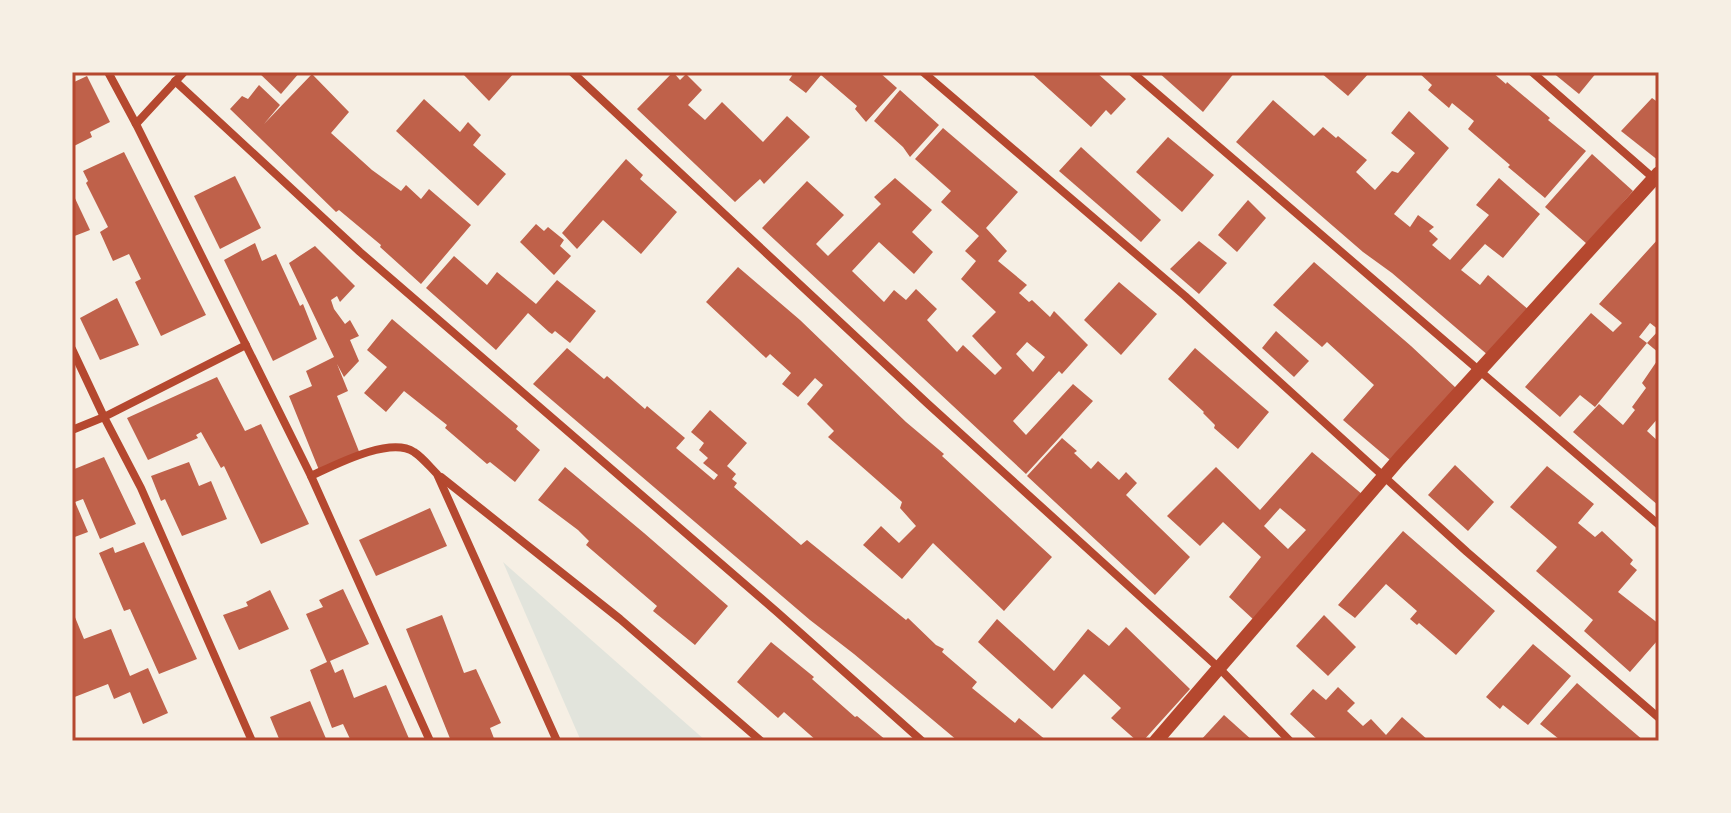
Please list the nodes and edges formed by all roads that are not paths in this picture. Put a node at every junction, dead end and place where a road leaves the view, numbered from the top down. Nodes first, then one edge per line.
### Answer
1 (108, 72) edge
2 (184, 72) edge
3 (572, 72) edge
4 (923, 72) edge
5 (1132, 72) edge
6 (1532, 72) edge
7 (175, 81) junction
8 (136, 124) junction
9 (1657, 178) edge
10 (246, 345) junction
11 (72, 349) edge
12 (1479, 372) junction
13 (104, 417) junction
14 (72, 430) edge
15 (437, 474) junction
16 (311, 476) junction
17 (1384, 476) junction
18 (1659, 525) edge
19 (1219, 668) junction
20 (1659, 718) edge
21 (252, 741) edge
22 (430, 741) edge
23 (557, 741) edge
24 (761, 741) edge
25 (922, 741) edge
26 (1156, 741) edge
27 (1290, 741) edge

1 - 8 street
2 - 7 street
3 - 19 street
4 - 17 street
5 - 12 street
6 - 9 street
7 - 8 street
7 - 25 street
8 - 10 street
9 - 12 street
10 - 13 street
10 - 16 street
11 - 13 street
12 - 17 street
12 - 18 street
13 - 14 street
13 - 21 street
15 - 16 street
15 - 23 street
15 - 24 street
16 - 22 street
17 - 19 street
17 - 20 street
19 - 26 street
19 - 27 street

